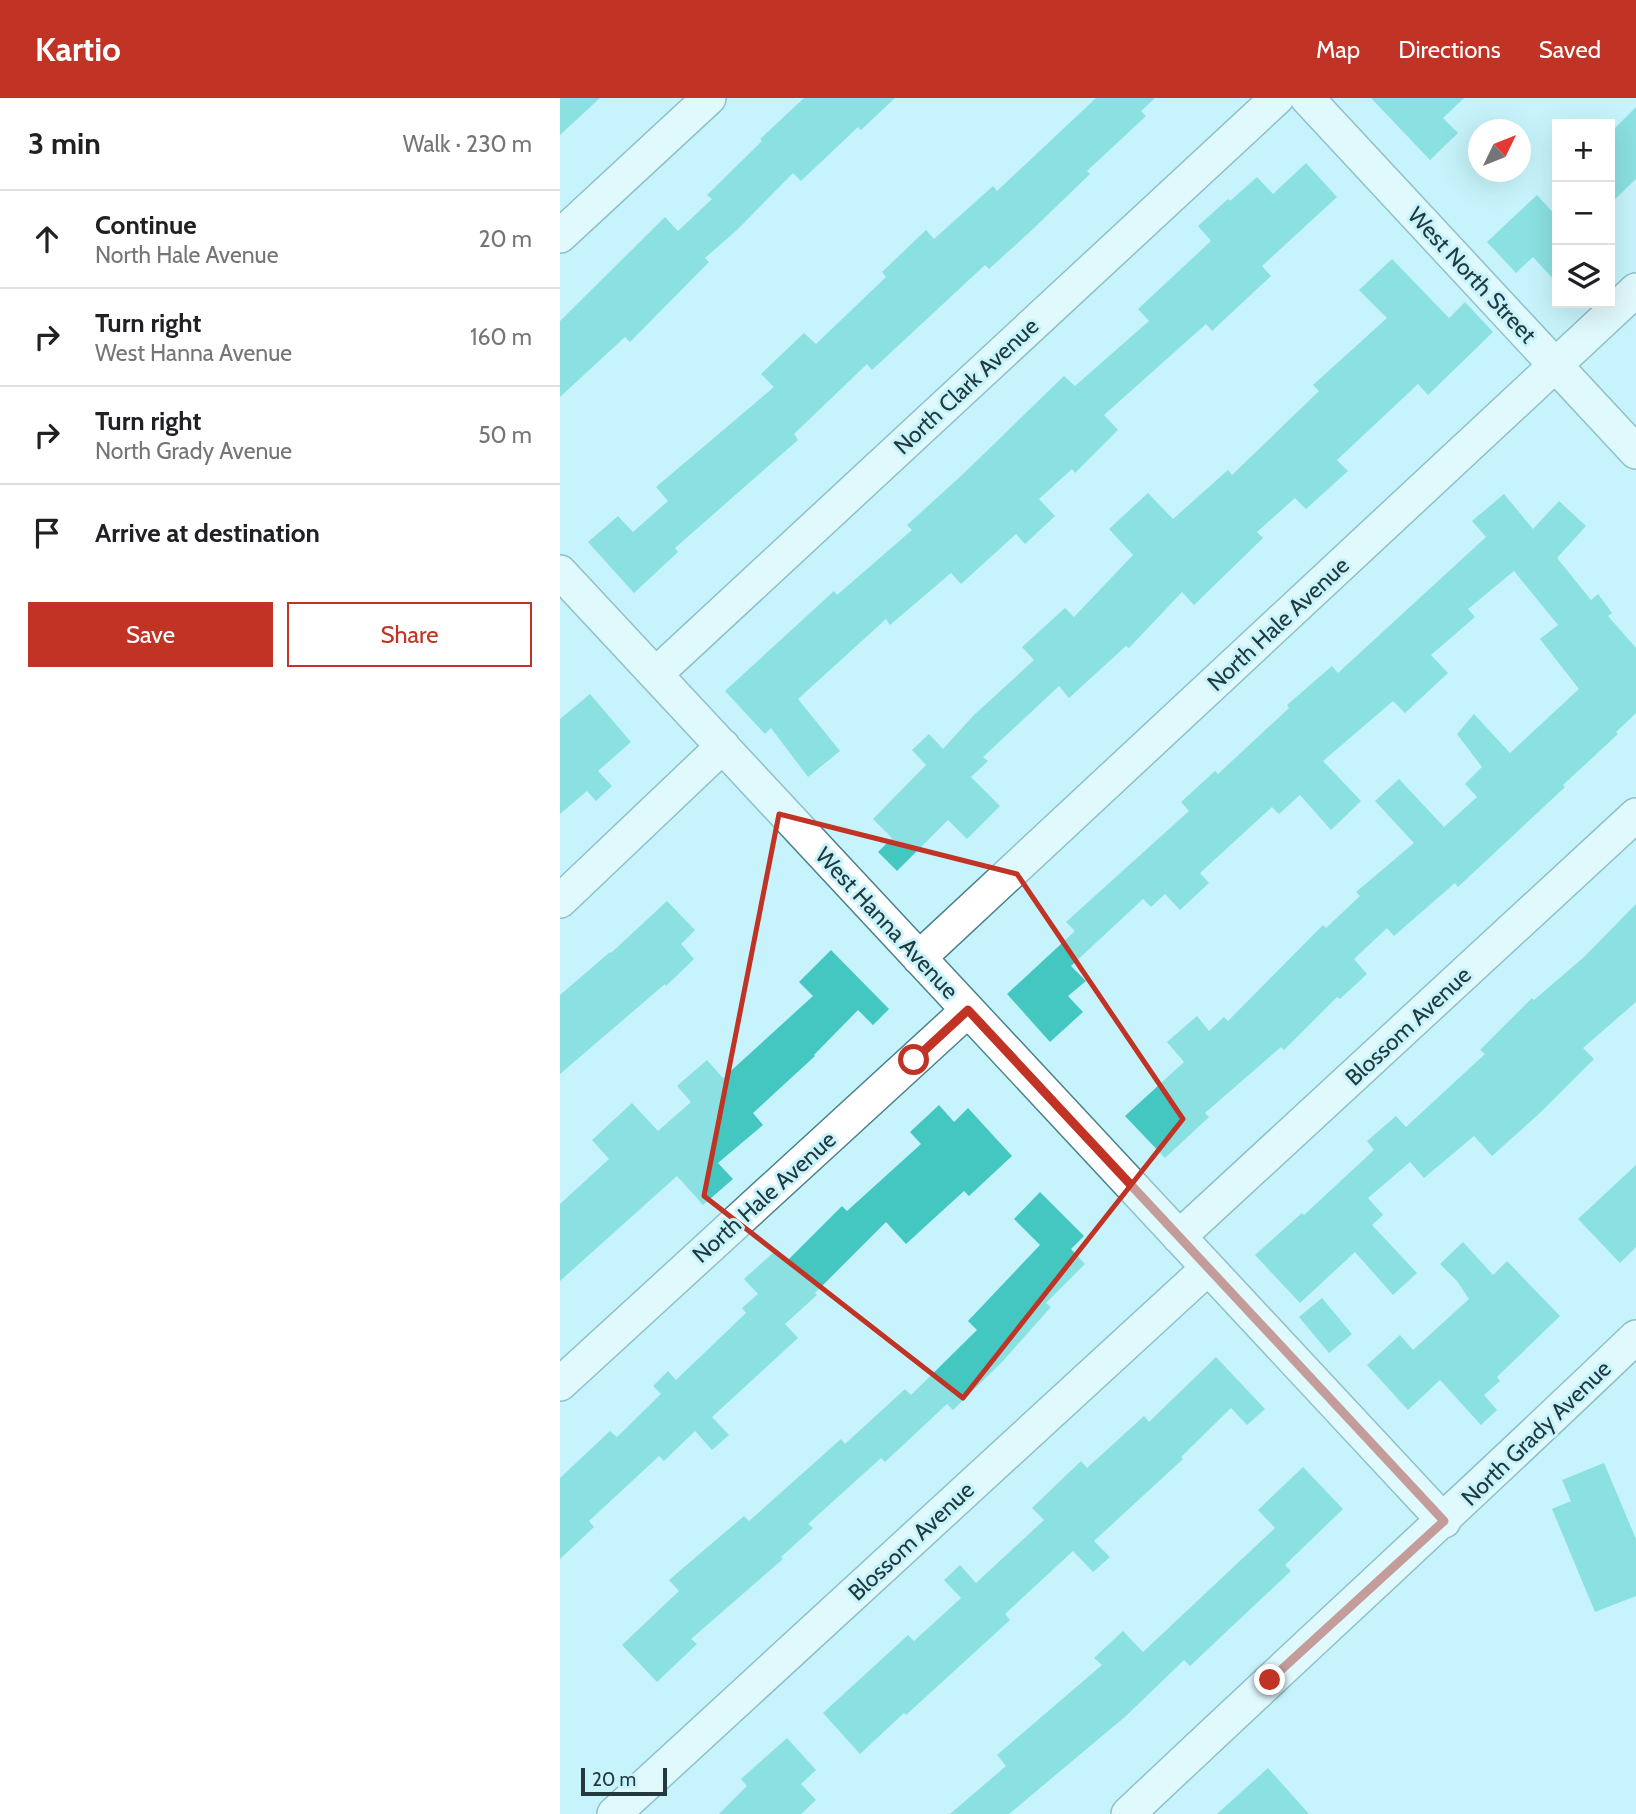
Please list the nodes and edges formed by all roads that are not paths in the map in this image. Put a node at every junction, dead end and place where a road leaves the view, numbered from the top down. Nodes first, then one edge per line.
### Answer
1 (709, 98) edge
2 (1277, 98) edge
3 (1307, 98) edge
4 (560, 236) edge
5 (1636, 290) edge
6 (1556, 365) junction
7 (1636, 452) edge
8 (560, 572) edge
9 (656, 674) junction
10 (723, 746) junction
11 (1636, 815) edge
12 (560, 901) edge
13 (919, 958) junction
14 (968, 1010) junction
15 (1179, 1237) junction
16 (1208, 1268) junction
17 (1636, 1337) edge
18 (560, 1384) edge
19 (1444, 1521) junction
20 (614, 1814) edge
21 (1128, 1814) edge

1 - 4 street
2 - 9 street, North Clark Avenue
3 - 6 street, West North Street
5 - 6 street, North Hale Avenue
6 - 7 street, West North Street
6 - 13 street, North Hale Avenue
8 - 9 street, West Hanna Avenue
9 - 10 street, West Hanna Avenue
10 - 12 street
10 - 13 street, West Hanna Avenue
11 - 15 street, Blossom Avenue
13 - 14 street, West Hanna Avenue
14 - 15 street, West Hanna Avenue
14 - 18 street, North Hale Avenue
15 - 16 street, West Hanna Avenue
16 - 19 street, West Hanna Avenue
16 - 20 street, Blossom Avenue
17 - 19 street, North Grady Avenue
19 - 21 street, North Grady Avenue

